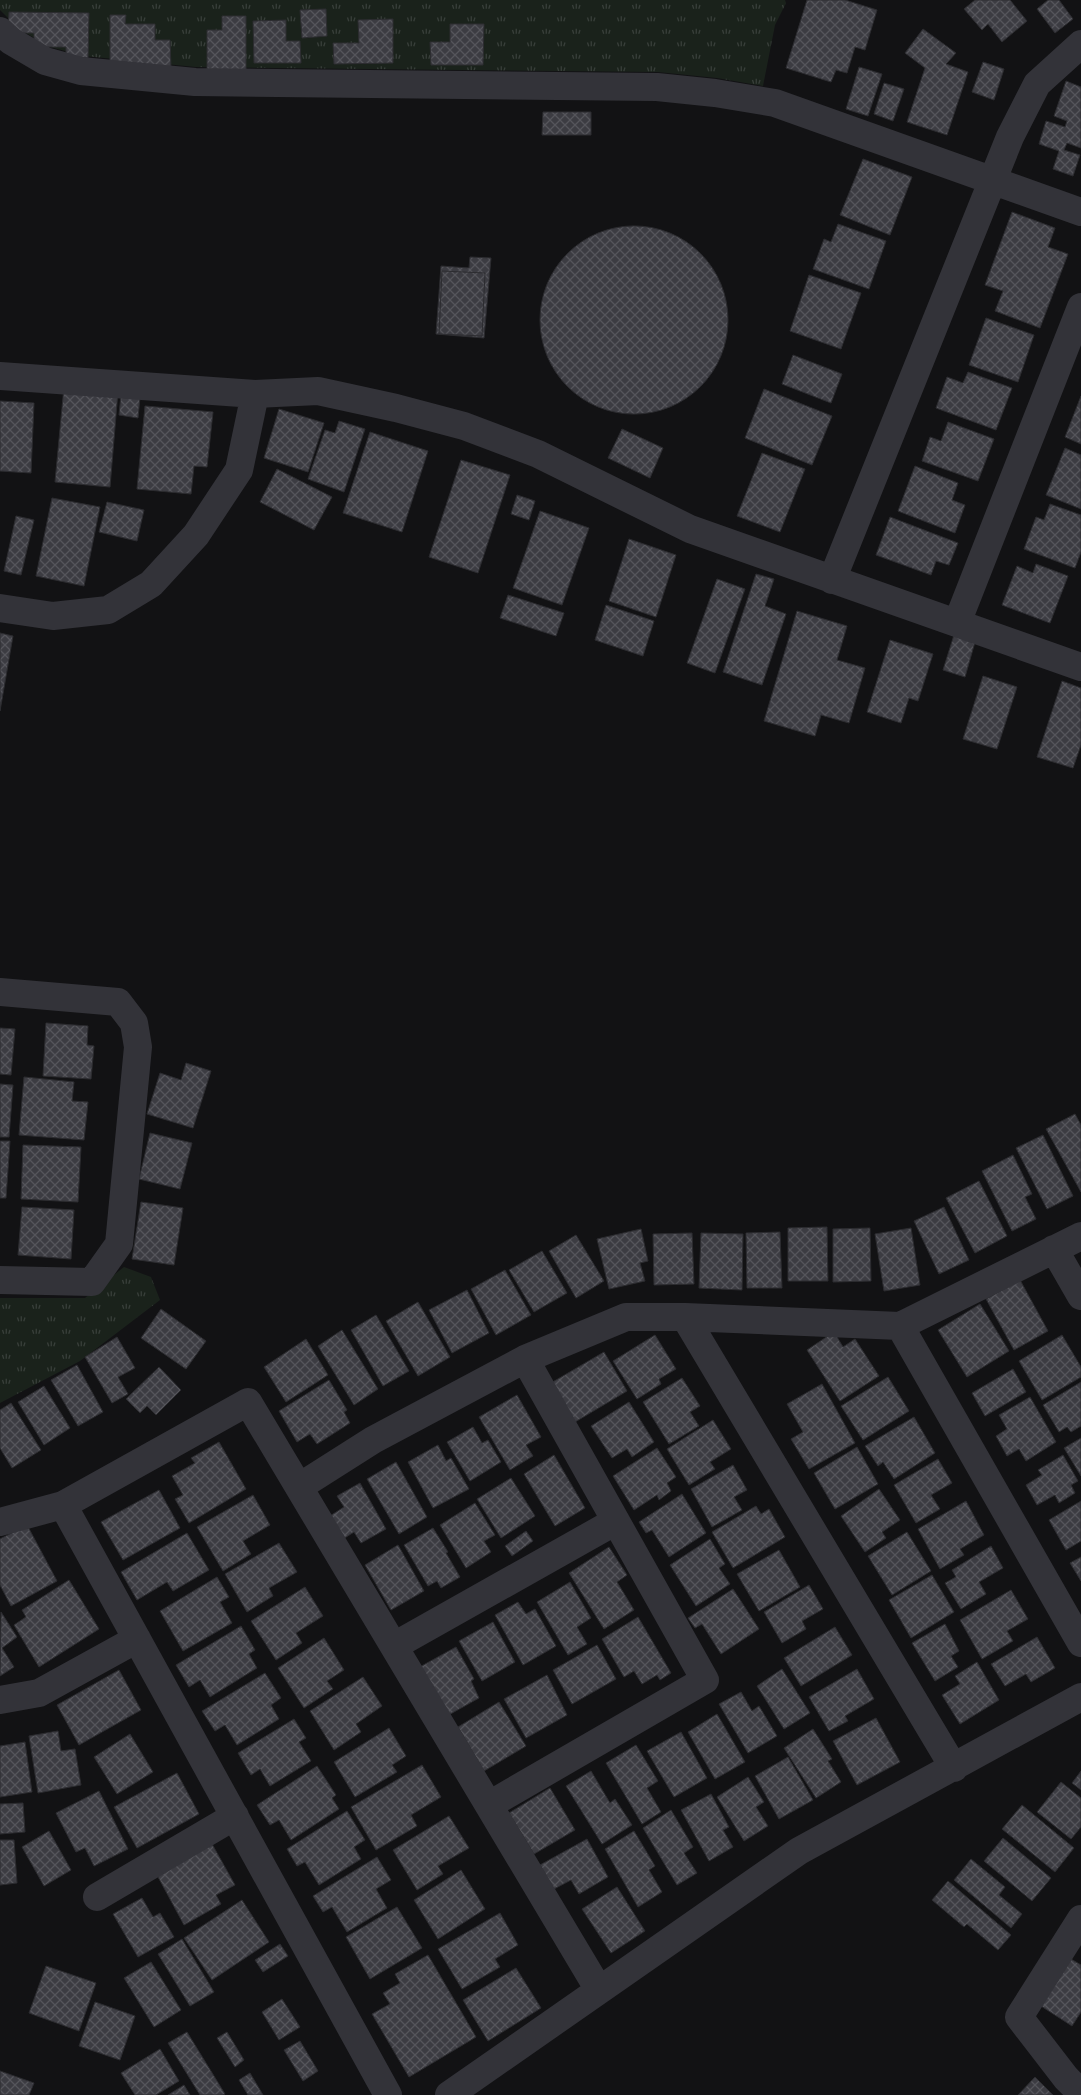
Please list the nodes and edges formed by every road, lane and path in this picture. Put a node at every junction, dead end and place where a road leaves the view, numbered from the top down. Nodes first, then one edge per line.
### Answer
1 (0, 31) edge
2 (1081, 44) edge
3 (993, 180) junction
4 (1081, 212) edge
5 (1081, 307) edge
6 (0, 376) edge
7 (255, 394) junction
8 (832, 580) junction
9 (0, 608) edge
10 (957, 623) junction
11 (1081, 667) edge
12 (0, 992) edge
13 (1081, 1236) edge
14 (1054, 1249) junction
15 (0, 1280) edge
16 (1081, 1296) edge
17 (685, 1317) junction
18 (900, 1326) junction
19 (525, 1359) junction
20 (299, 1487) junction
21 (64, 1505) junction
22 (616, 1521) junction
23 (0, 1522) edge
24 (137, 1639) junction
25 (1081, 1643) edge
26 (394, 1646) junction
27 (1081, 1697) edge
28 (0, 1700) edge
29 (954, 1768) junction
30 (489, 1805) junction
31 (235, 1816) junction
32 (97, 1897) dead end
33 (1081, 1919) edge
34 (599, 1990) junction
35 (1081, 2093) edge
36 (388, 2095) edge
37 (449, 2095) edge

1 - 3 street
2 - 3 street
3 - 4 street
3 - 8 street
5 - 10 street
6 - 7 street
7 - 8 street
7 - 9 street
8 - 10 street
10 - 11 street
12 - 15 street
13 - 14 street
14 - 16 street
14 - 18 street
17 - 18 street
17 - 19 street
17 - 29 street
18 - 25 street
19 - 20 street
19 - 22 street
20 - 21 street
20 - 26 street
21 - 23 street
21 - 24 street
22 - 26 street
22 - 30 street
24 - 28 street
24 - 31 street
26 - 30 street
27 - 29 street
29 - 34 street
30 - 34 street
31 - 32 street
31 - 36 street
33 - 35 street
34 - 37 street

